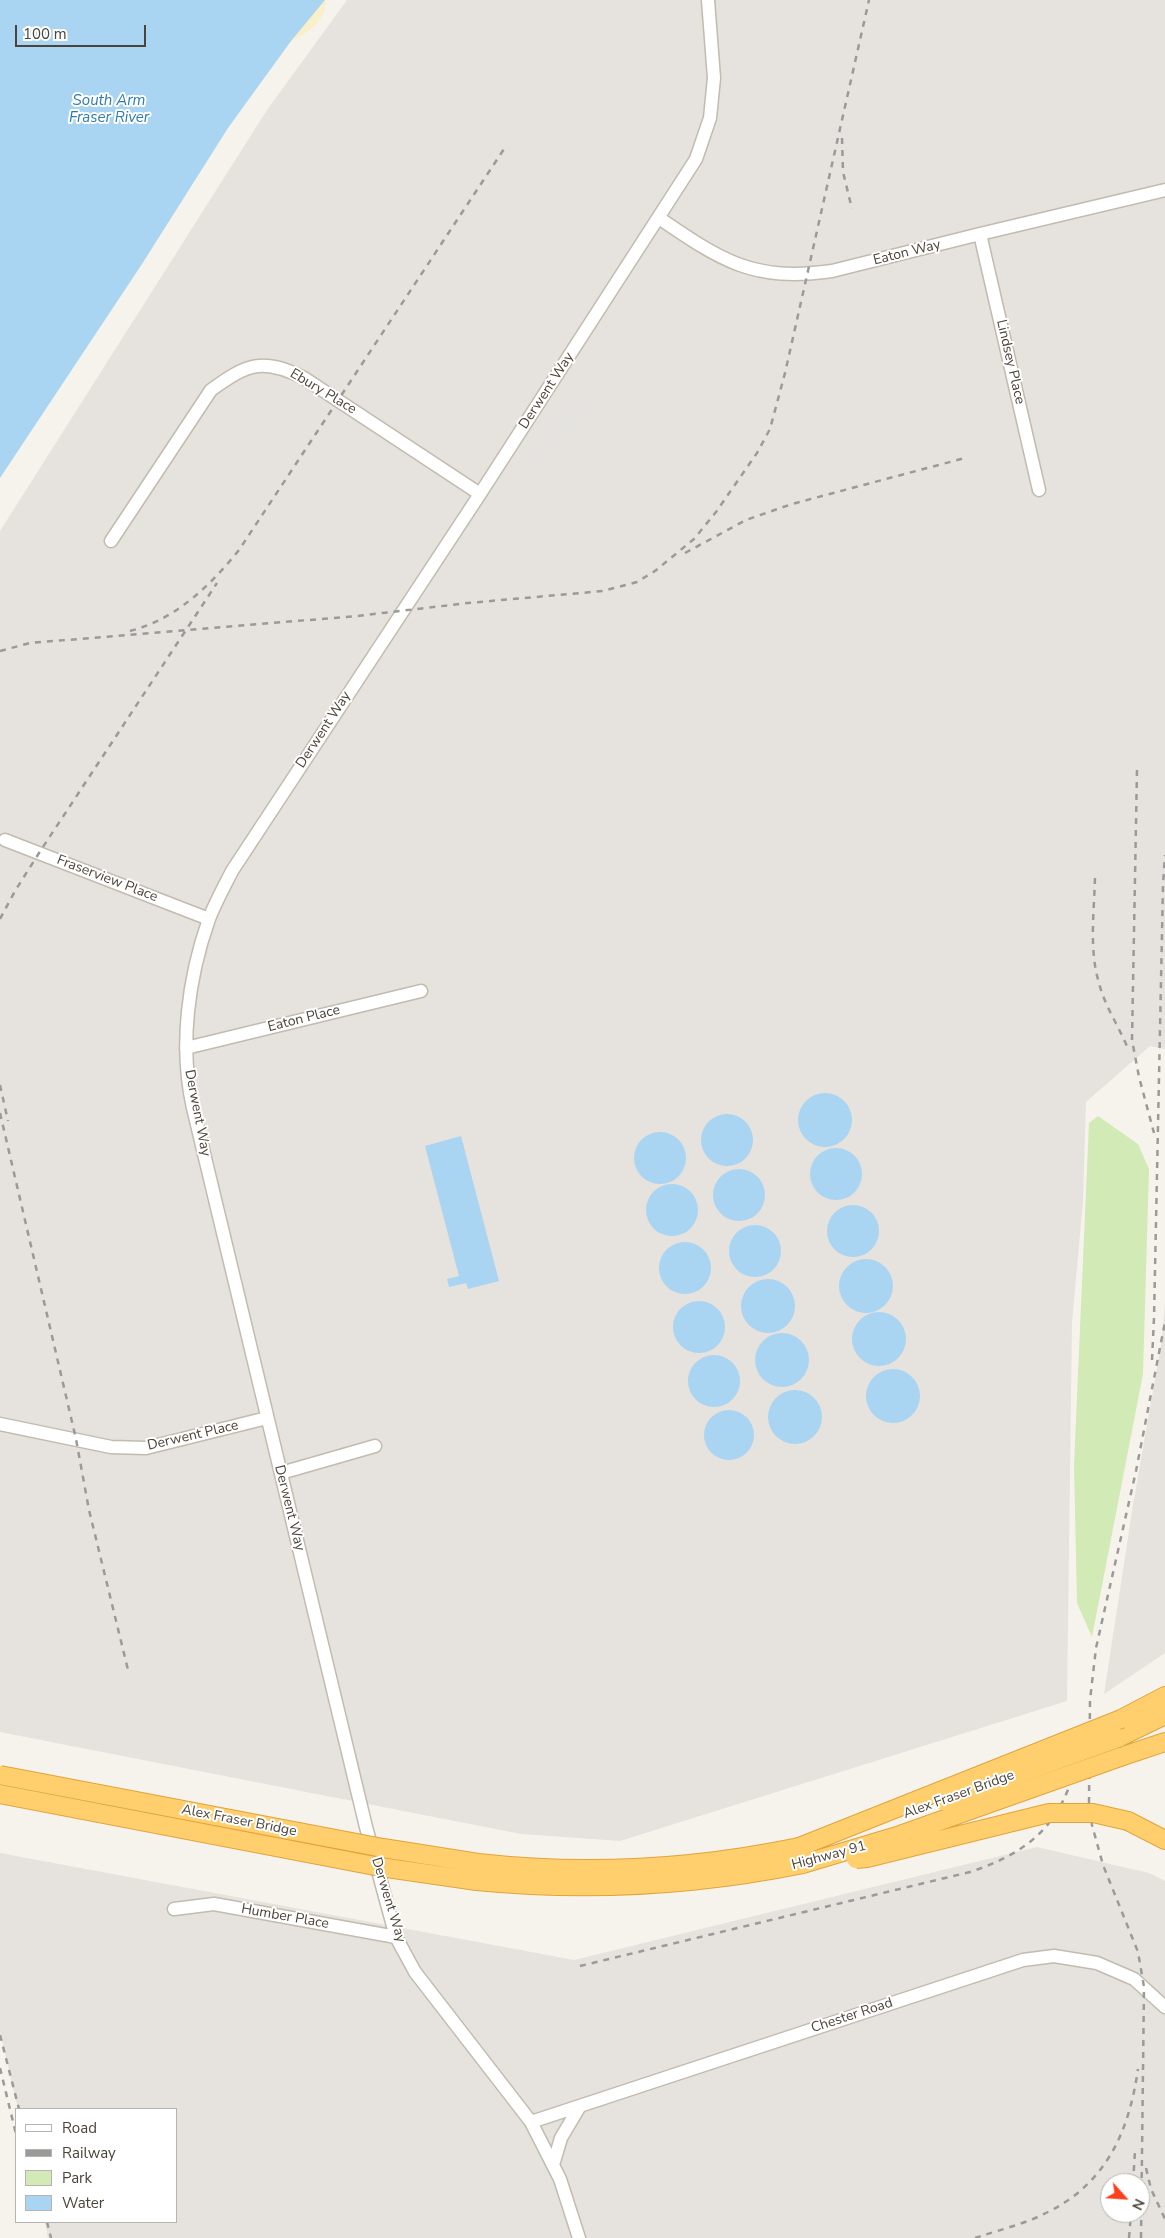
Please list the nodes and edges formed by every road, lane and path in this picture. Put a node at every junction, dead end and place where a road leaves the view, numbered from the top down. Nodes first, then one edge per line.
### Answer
1 (708, 0) edge
2 (1165, 190) edge
3 (659, 218) junction
4 (980, 234) junction
5 (1039, 490) dead end
6 (480, 494) junction
7 (112, 541) dead end
8 (5, 840) dead end
9 (209, 919) junction
10 (421, 991) dead end
11 (186, 1048) junction
12 (267, 1418) junction
13 (0, 1424) edge
14 (375, 1446) dead end
15 (280, 1473) junction
16 (1165, 1696) edge
17 (1165, 1715) edge
18 (1165, 1722) edge
19 (1118, 1738) junction
20 (1165, 1742) edge
21 (0, 1775) edge
22 (0, 1794) edge
23 (1165, 1840) edge
24 (801, 1855) junction
25 (478, 1863) joint
26 (477, 1881) joint
27 (174, 1909) dead end
28 (396, 1937) junction
29 (1165, 2007) edge
30 (580, 2106) junction
31 (531, 2122) junction
32 (553, 2165) junction
33 (579, 2238) edge

1 - 3 street, Derwent Way
2 - 4 street, Eaton Way
3 - 4 street, Eaton Way
3 - 6 street, Derwent Way
4 - 5 street, Lindsey Place
6 - 7 street, Ebury Place
6 - 9 street, Derwent Way
8 - 9 street, Fraserview Place
9 - 11 street, Derwent Way
10 - 11 street, Eaton Place
11 - 12 street, Derwent Way
12 - 13 street, Derwent Place
12 - 15 street, Derwent Way
14 - 15 street
15 - 28 street, Derwent Way
16 - 24 highway, bridge
17 - 19 highway
18 - 19 highway
19 - 24 highway, Alex Fraser Bridge, bridge
20 - 24 highway, Highway 91, bridge
21 - 25 highway, Alex Fraser Bridge, bridge
22 - 26 highway, Alex Fraser Bridge, bridge
23 - 24 highway, bridge
24 - 25 highway, Highway 91
24 - 26 highway, Highway 91
27 - 28 street, Humber Place
28 - 31 street, Derwent Way
29 - 30 street, Chester Road
30 - 31 street, Chester Road
30 - 32 street
31 - 32 street, Derwent Way
32 - 33 street, Derwent Way

